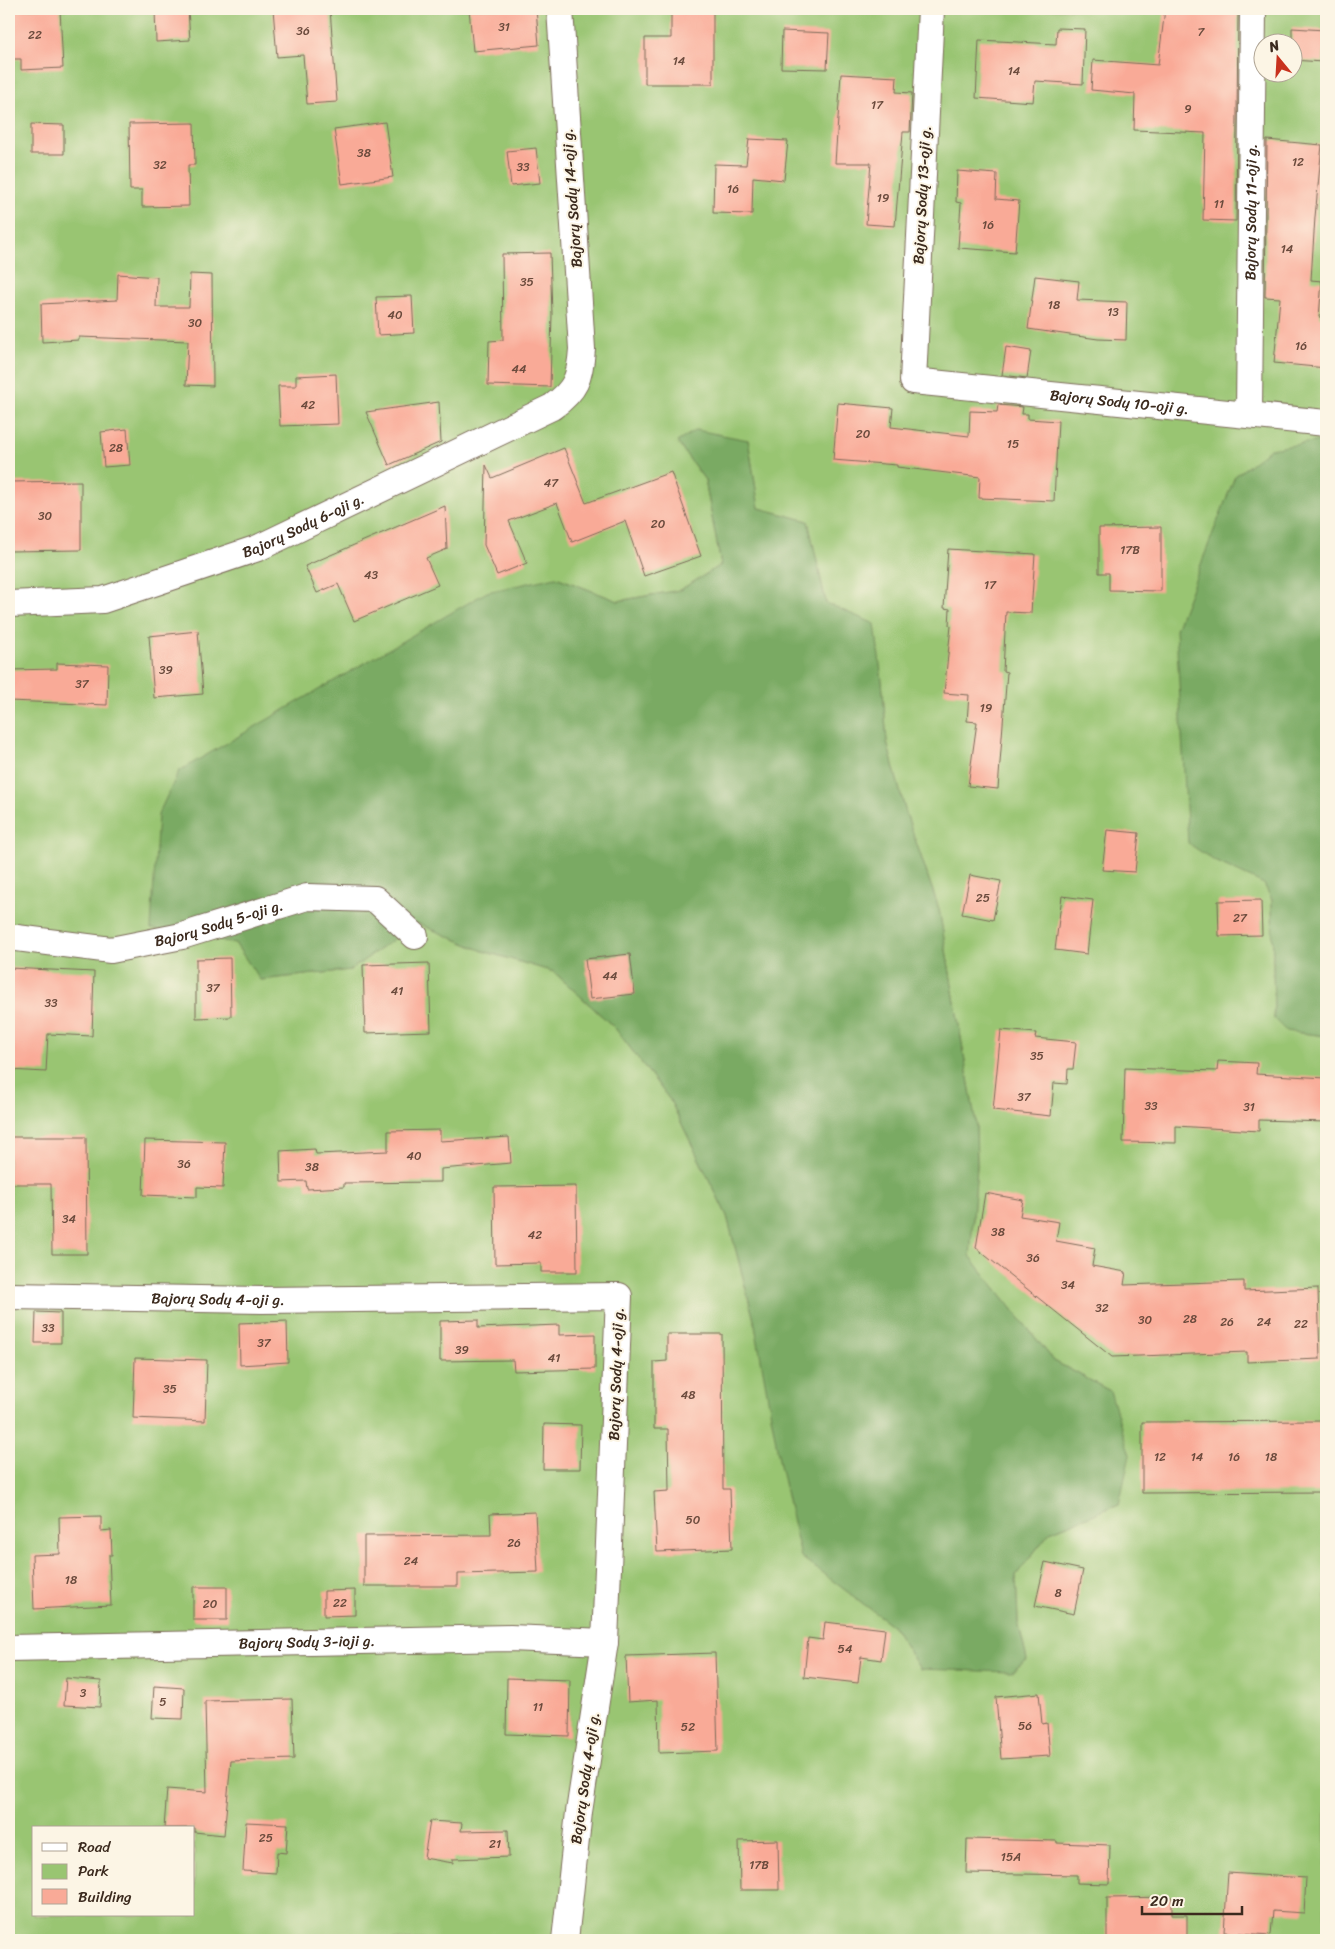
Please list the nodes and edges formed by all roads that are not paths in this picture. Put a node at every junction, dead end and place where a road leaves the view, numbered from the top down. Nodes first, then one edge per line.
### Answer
1 (560, 9) edge
2 (931, 9) edge
3 (1253, 9) edge
4 (913, 381) joint
5 (575, 387) joint
6 (1249, 414) junction
7 (1326, 423) edge
8 (9, 604) edge
9 (415, 936) dead end
10 (9, 937) edge
11 (9, 1296) edge
12 (605, 1642) junction
13 (9, 1648) edge
14 (565, 1940) edge

1 - 5 street, Bajorų Sodų 14-oji g.
2 - 4 street, Bajorų Sodų 13-oji g.
3 - 6 street, Bajorų Sodų 11-oji g.
4 - 6 street, Bajorų Sodų 10-oji g.
5 - 8 street, Bajorų Sodų 6-oji g.
6 - 7 street, Bajorų Sodų 10-oji g.
9 - 10 street, Bajorų Sodų 5-oji g.
11 - 12 street, Bajorų Sodų 4-oji g.
12 - 13 street, Bajorų Sodų 3-ioji g.
12 - 14 street, Bajorų Sodų 4-oji g.

